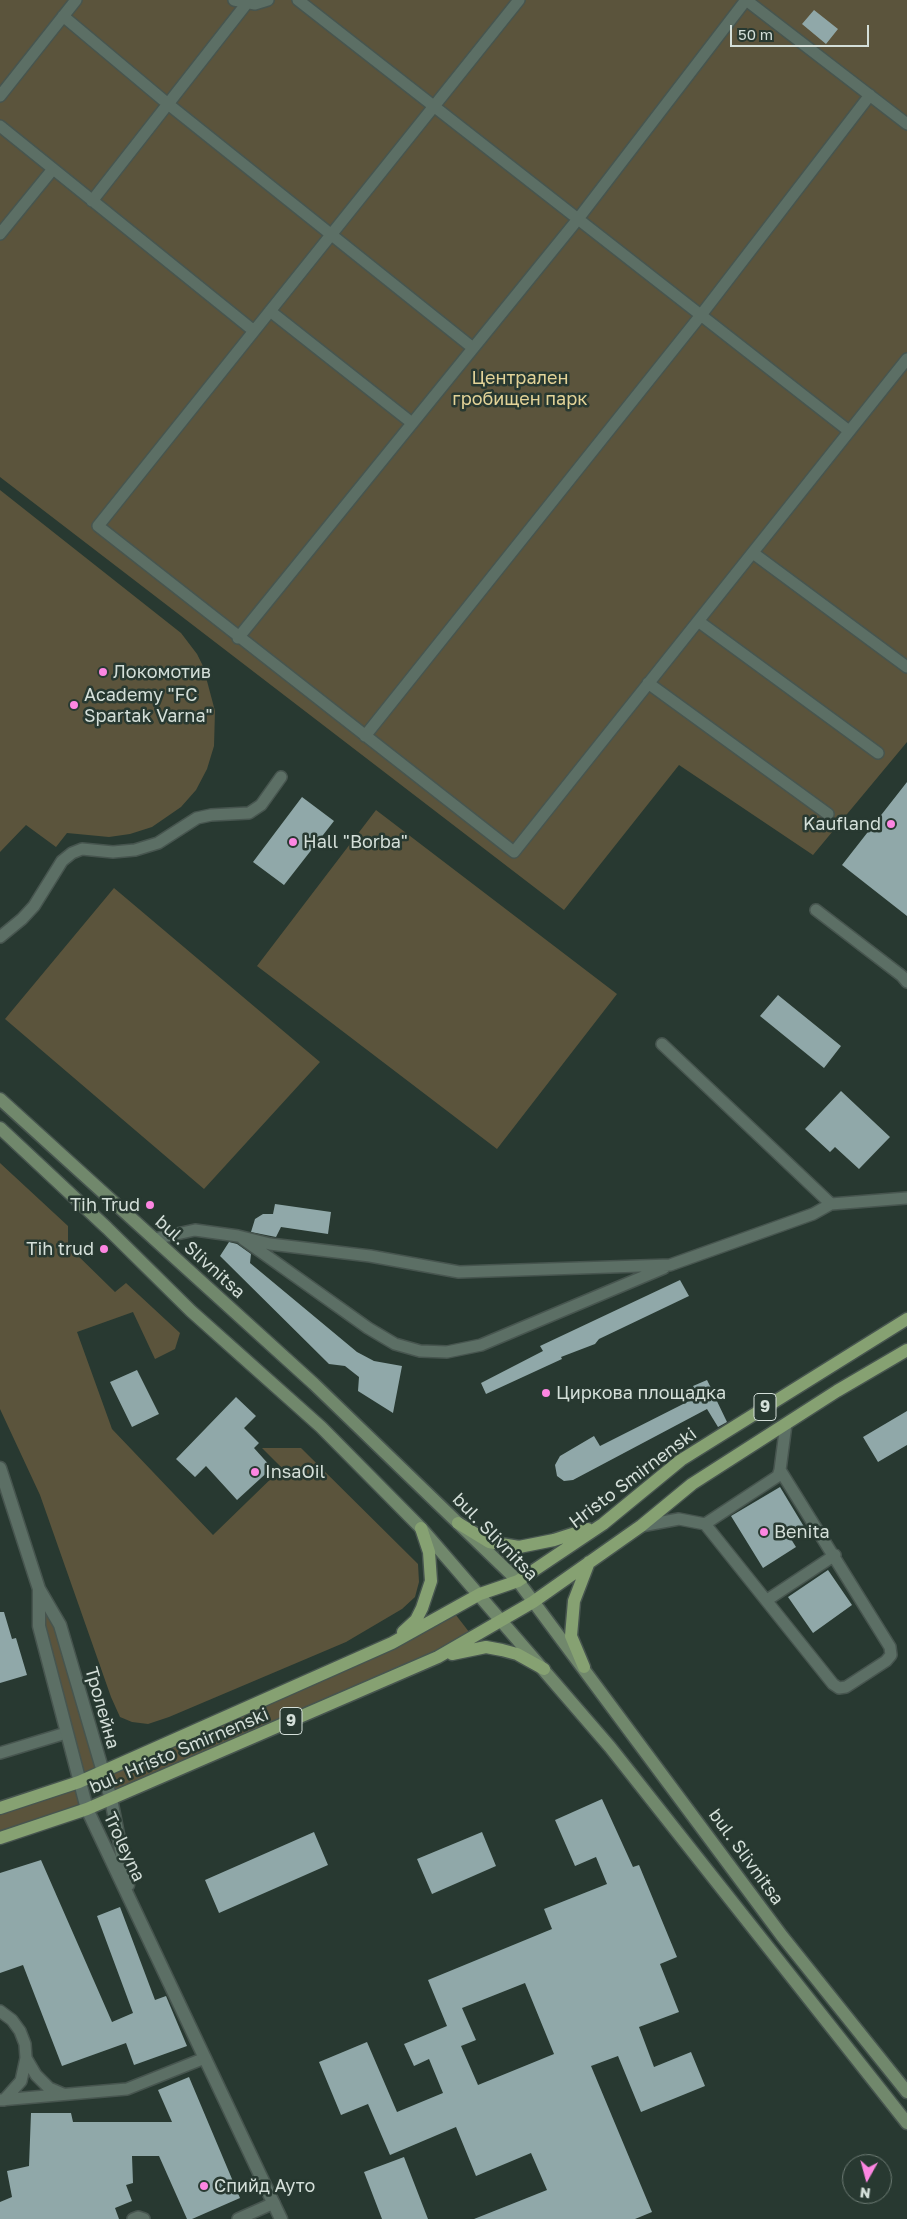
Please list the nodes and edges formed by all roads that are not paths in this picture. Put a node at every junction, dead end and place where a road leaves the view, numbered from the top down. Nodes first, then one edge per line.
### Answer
1 (76, 0) edge
2 (234, 0) edge
3 (268, 0) edge
4 (298, 0) edge
5 (519, 0) edge
6 (246, 3) junction
7 (63, 16) junction
8 (870, 95) junction
9 (0, 96) edge
10 (168, 104) junction
11 (434, 106) junction
12 (907, 124) edge
13 (0, 126) edge
14 (53, 169) junction
15 (92, 201) junction
16 (578, 219) junction
17 (0, 234) edge
18 (332, 234) junction
19 (270, 311) junction
20 (701, 315) junction
21 (254, 331) junction
22 (473, 348) junction
23 (907, 359) edge
24 (412, 423) junction
25 (850, 431) junction
26 (752, 553) junction
27 (698, 621) junction
28 (238, 638) junction
29 (907, 667) edge
30 (648, 683) junction
31 (365, 736) junction
32 (878, 753) dead end
33 (281, 777) dead end
34 (828, 814) dead end
35 (816, 910) dead end
36 (0, 937) edge
37 (907, 982) edge
38 (662, 1044) dead end
39 (0, 1099) edge
40 (0, 1128) edge
41 (907, 1198) edge
42 (831, 1204) junction
43 (238, 1236) junction
44 (154, 1239) junction
45 (670, 1265) junction
46 (907, 1319) edge
47 (907, 1350) edge
48 (786, 1424) junction
49 (0, 1468) edge
50 (780, 1470) junction
51 (458, 1523) junction
52 (602, 1524) junction
53 (705, 1524) junction
54 (641, 1526) junction
55 (421, 1528) junction
56 (835, 1555) junction
57 (589, 1562) junction
58 (518, 1582) junction
59 (39, 1589) junction
60 (480, 1594) junction
61 (767, 1600) junction
62 (533, 1602) junction
63 (502, 1620) junction
64 (392, 1643) junction
65 (438, 1657) junction
66 (584, 1667) junction
67 (544, 1669) junction
68 (66, 1732) junction
69 (0, 1753) edge
70 (102, 1771) junction
71 (79, 1782) junction
72 (111, 1799) junction
73 (0, 1808) edge
74 (87, 1809) junction
75 (0, 1838) edge
76 (130, 1901) junction
77 (0, 2011) edge
78 (26, 2058) junction
79 (205, 2058) junction
80 (907, 2092) edge
81 (66, 2095) junction
82 (2, 2100) edge
83 (907, 2123) edge
84 (274, 2203) junction
85 (134, 2219) edge
86 (144, 2219) edge
87 (238, 2219) edge
88 (281, 2219) edge

1 - 7 lane
2 - 6 lane
3 - 6 lane
4 - 11 lane
5 - 11 lane
6 - 10 lane
7 - 9 lane
7 - 10 lane
8 - 12 lane
8 - 16 lane
8 - 20 lane
10 - 15 lane
10 - 18 lane
11 - 16 lane
11 - 18 lane
13 - 14 lane
14 - 15 lane
14 - 17 lane
15 - 21 lane
16 - 20 lane
16 - 22 lane
18 - 19 lane
18 - 22 lane
19 - 21 lane
19 - 24 lane
20 - 25 lane
20 - 31 lane
21 - 28 lane
22 - 24 lane
23 - 25 lane
24 - 28 lane
25 - 26 lane
26 - 27 lane
26 - 29 lane
27 - 30 lane
27 - 32 lane
28 - 31 lane
30 - 31 lane
30 - 34 lane
33 - 36 lane
35 - 37 lane
38 - 42 lane
39 - 44 main road, bul. Slivnitsa
40 - 55 main road
41 - 42 lane
42 - 45 lane
43 - 44 lane
43 - 45 lane
43 - 45 lane
44 - 51 main road, bul. Slivnitsa
46 - 52 main road, Hristo Smirnenski / 9
47 - 48 main road, 9
48 - 50 lane
48 - 54 main road, 9
49 - 59 street, Troleyna
50 - 53 lane
50 - 56 lane
51 - 52 main road
51 - 58 main road, bul. Slivnitsa
52 - 58 main road, Hristo Smirnenski / 9
53 - 54 lane
53 - 61 lane
54 - 57 main road, 9
55 - 60 main road
55 - 64 main road
56 - 61 lane
56 - 61 lane
57 - 62 main road, 9
57 - 66 main road
58 - 60 main road, Hristo Smirnenski / 9
58 - 62 main road, bul. Slivnitsa
59 - 68 street, Troleyna
59 - 70 street, Тролейна
60 - 63 main road
60 - 64 main road, bul. Hristo Smirnenski / 9
62 - 63 main road, 9
62 - 66 main road, bul. Slivnitsa
63 - 65 main road, bul. Hristo Smirnenski / 9
63 - 67 main road
64 - 70 main road, bul. Hristo Smirnenski / 9
65 - 67 main road
65 - 72 main road, bul. Hristo Smirnenski / 9
66 - 80 main road, bul. Slivnitsa
67 - 83 main road
68 - 69 lane
68 - 71 street, Troleyna
70 - 71 main road, bul. Hristo Smirnenski / 9
70 - 72 street, Тролейна
71 - 73 main road, bul. Hristo Smirnenski / 9
71 - 74 street, Troleyna
72 - 74 main road, bul. Hristo Smirnenski / 9
72 - 76 street, Тролейна
74 - 75 main road, bul. Hristo Smirnenski / 9
74 - 76 street, Troleyna
76 - 79 street, Troleyna
77 - 78 lane
78 - 81 lane
78 - 82 lane
79 - 81 lane
79 - 84 street, Troleyna
81 - 82 lane
84 - 87 lane
84 - 88 street, Troleyna
85 - 86 lane

